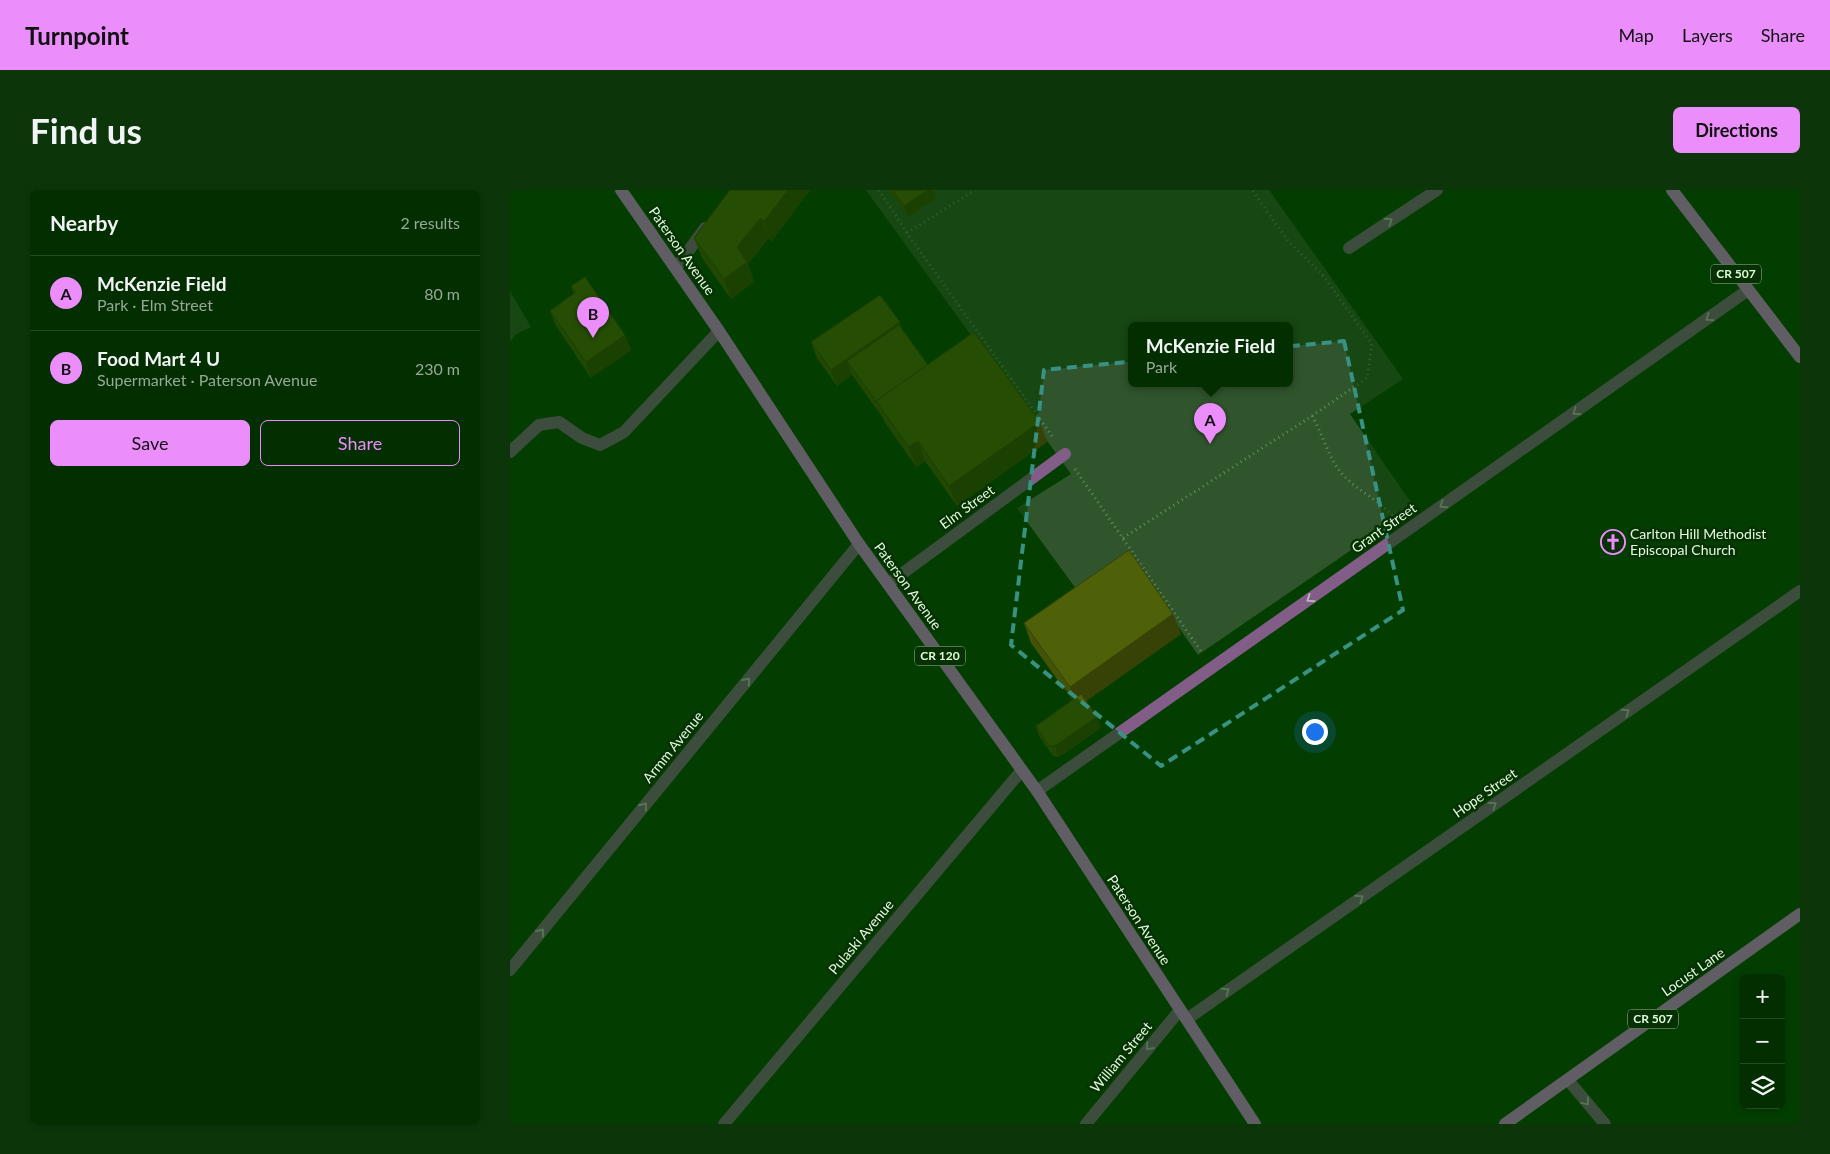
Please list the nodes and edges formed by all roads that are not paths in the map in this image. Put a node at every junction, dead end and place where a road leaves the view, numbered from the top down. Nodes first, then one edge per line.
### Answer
1 (621, 190) edge
2 (1437, 190) edge
3 (1672, 190) edge
4 (715, 214) edge
5 (1349, 248) dead end
6 (676, 268) junction
7 (1748, 290) junction
8 (719, 330) junction
9 (1800, 357) edge
10 (510, 452) edge
11 (1065, 454) road end
12 (859, 544) junction
13 (888, 584) junction
14 (1800, 591) edge
15 (1022, 770) junction
16 (1037, 791) junction
17 (1799, 916) edge
18 (510, 970) edge
19 (1183, 1014) junction
20 (1568, 1080) junction
21 (724, 1124) edge
22 (1086, 1124) edge
23 (1255, 1124) edge
24 (1505, 1124) edge
25 (1605, 1124) edge

1 - 6 main road, Paterson Avenue / CR 120
5 -> 2 street
3 - 7 main road, CR 507
4 - 6 street
6 - 8 main road, Paterson Avenue / CR 120
7 - 9 main road, CR 507
7 -> 16 street, Grant Street
8 - 10 street
8 - 12 main road, Paterson Avenue / CR 120
11 - 13 street, Elm Street
12 - 13 main road, Paterson Avenue / CR 120
18 -> 12 street, Armm Avenue
13 - 15 main road, Paterson Avenue / CR 120
19 -> 14 street, Hope Street
15 - 16 main road, Paterson Avenue / CR 120
15 - 21 street, Pulaski Avenue
16 - 19 main road, Paterson Avenue / CR 120
17 - 20 main road, Locust Lane / CR 507
19 -> 22 street, William Street
19 - 23 main road, Paterson Avenue / CR 120
20 - 24 main road, Locust Lane / CR 507
20 -> 25 street

